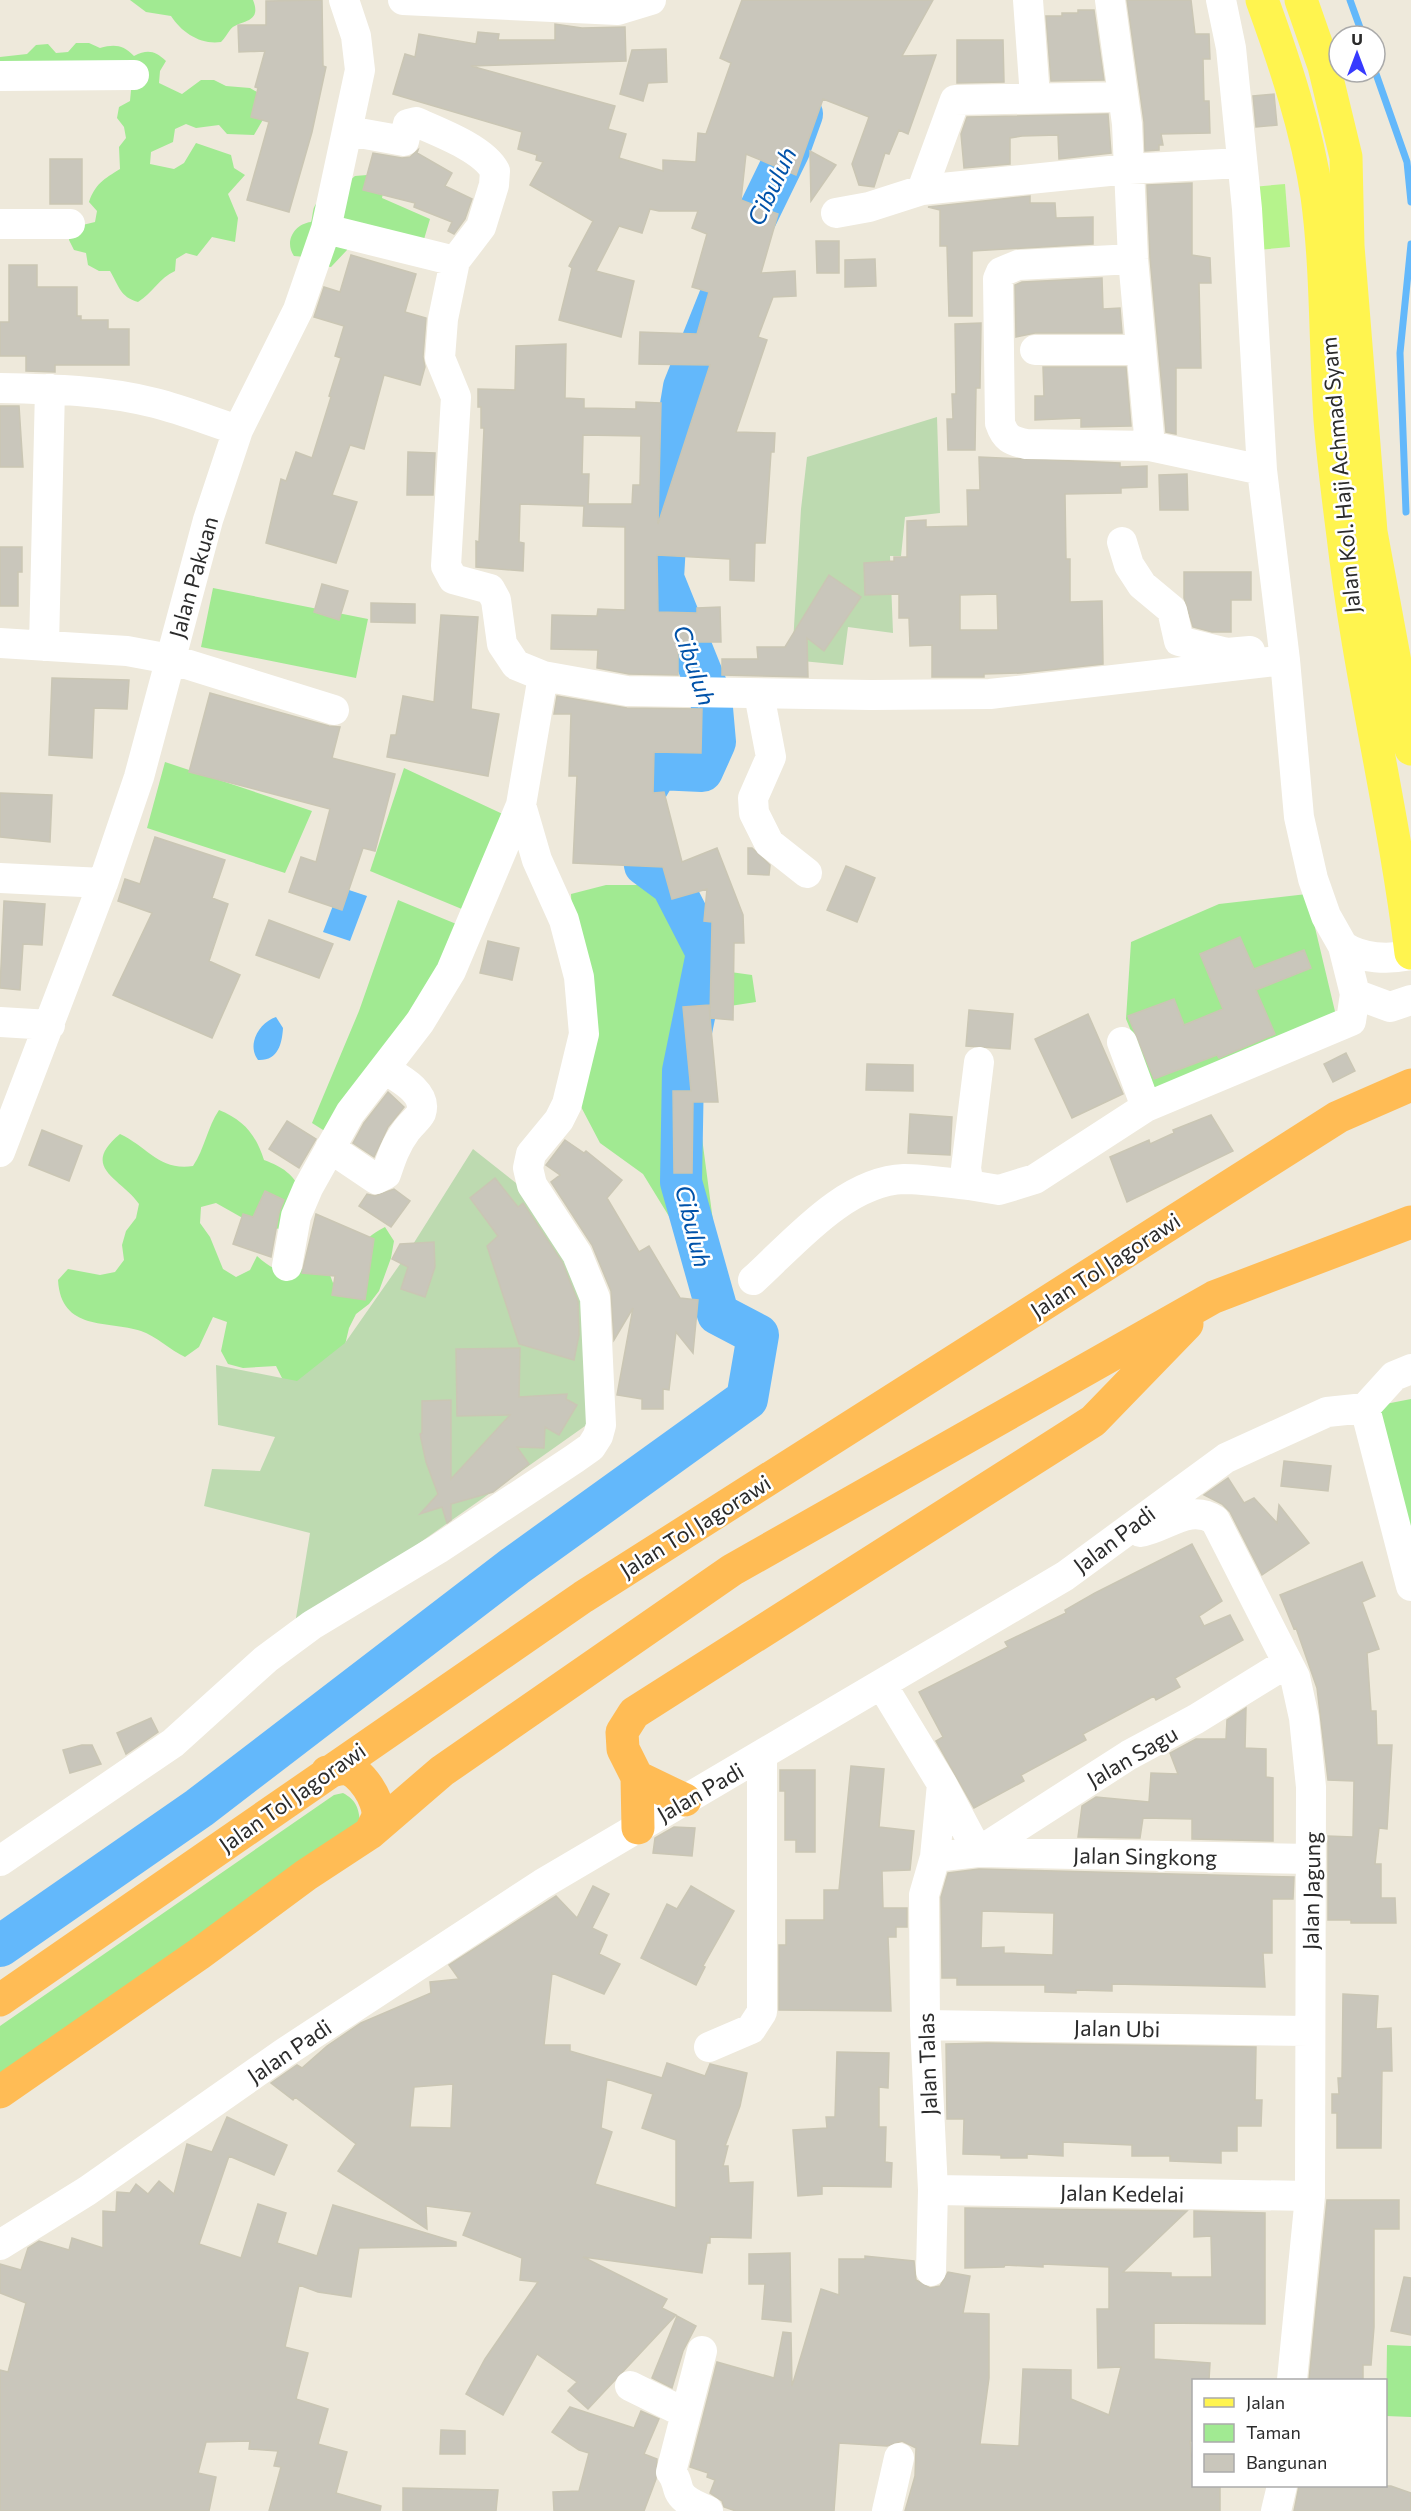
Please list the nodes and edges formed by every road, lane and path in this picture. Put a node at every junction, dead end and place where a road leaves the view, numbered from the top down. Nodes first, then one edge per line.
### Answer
1 (344, 0) edge
2 (403, 0) edge
3 (651, 0) edge
4 (1028, 0) edge
5 (1110, 0) edge
6 (1221, 0) edge
7 (1262, 0) edge
8 (1301, 0) edge
9 (134, 75) dead end
10 (0, 76) edge
11 (1035, 97) junction
12 (1122, 97) junction
13 (348, 131) junction
14 (1241, 163) junction
15 (1129, 169) junction
16 (922, 190) junction
17 (836, 213) dead end
18 (0, 224) edge
19 (70, 224) dead end
20 (326, 229) junction
21 (1133, 259) junction
22 (455, 261) junction
23 (1035, 350) dead end
24 (1140, 350) junction
25 (0, 388) edge
26 (50, 389) junction
27 (238, 430) junction
28 (1150, 446) junction
29 (1262, 470) junction
30 (1122, 542) dead end
31 (0, 643) edge
32 (44, 645) junction
33 (1284, 654) junction
34 (170, 659) junction
35 (543, 676) junction
36 (757, 694) junction
37 (334, 710) dead end
38 (1411, 749) edge
39 (521, 805) junction
40 (807, 873) dead end
41 (0, 878) edge
42 (103, 883) junction
43 (1343, 946) junction
44 (1411, 954) edge
45 (1355, 994) junction
46 (1411, 1000) edge
47 (0, 1022) edge
48 (50, 1025) junction
49 (1122, 1042) dead end
50 (979, 1062) dead end
51 (384, 1069) junction
52 (1411, 1085) edge
53 (1146, 1107) junction
54 (330, 1148) junction
55 (0, 1152) edge
56 (969, 1185) junction
57 (1411, 1222) edge
58 (287, 1266) dead end
59 (753, 1280) dead end
60 (1214, 1297) junction
61 (1411, 1369) edge
62 (1365, 1408) junction
63 (1122, 1531) junction
64 (1411, 1586) edge
65 (1287, 1663) junction
66 (882, 1685) junction
67 (762, 1756) junction
68 (327, 1772) junction
69 (638, 1777) junction
70 (942, 1784) junction
71 (686, 1800) junction
72 (638, 1828) junction
73 (370, 1833) junction
74 (978, 1852) junction
75 (935, 1857) junction
76 (1311, 1859) junction
77 (0, 1861) edge
78 (0, 2000) edge
79 (925, 2025) junction
80 (1309, 2031) junction
81 (710, 2046) dead end
82 (0, 2092) edge
83 (933, 2190) junction
84 (1310, 2196) junction
85 (0, 2245) edge
86 (931, 2271) dead end
87 (702, 2351) dead end
88 (1292, 2379) edge
89 (630, 2386) dead end
90 (685, 2413) junction
91 (899, 2457) dead end
92 (1282, 2487) edge
93 (708, 2511) edge
94 (887, 2511) edge
95 (1276, 2511) edge

1 - 13 street, Jalan Pakuan
2 - 3 street
4 - 11 street
5 - 12 street
6 - 14 street
7 - 44 main road, Jalan Kol. Haji Achmad Syam
8 - 38 main road, Jalan Kol. Haji Achmad Syam
9 - 10 street
11 - 12 street
11 - 16 street
12 - 15 street
13 - 20 street, Jalan Pakuan
13 - 22 street
14 - 15 street
14 - 29 street
15 - 16 street
15 - 21 street
16 - 17 street
18 - 19 street
20 - 22 street
20 - 27 street, Jalan Pakuan
21 - 24 street
21 - 28 street
22 - 35 street
23 - 24 street
24 - 28 street
25 - 26 street
26 - 27 street
26 - 32 street
27 - 34 street, Jalan Pakuan
28 - 29 street
29 - 33 street
30 - 33 street
31 - 32 street
32 - 34 street
33 - 36 street
33 - 43 street
34 - 37 street
34 - 42 street, Jalan Pakuan
35 - 36 street
35 - 39 street
36 - 40 street
39 - 51 street
39 - 77 street
41 - 42 street
42 - 48 street, Jalan Pakuan
43 - 44 street
43 - 45 street
45 - 46 street
45 - 53 street
47 - 48 street
48 - 55 street, Jalan Pakuan
49 - 53 street
50 - 56 street
51 - 54 street
51 - 54 street
52 - 68 highway, Jalan Tol Jagorawi
53 - 56 street
54 - 58 street
56 - 59 street
57 - 60 highway
60 - 69 highway
60 - 73 highway
61 - 62 street
62 - 63 street, Jalan Padi
62 - 64 street
63 - 65 street, Jalan Jagung
63 - 66 street, Jalan Padi
65 - 74 street, Jalan Sagu
65 - 76 street, Jalan Jagung
66 - 67 street, Jalan Padi
66 - 70 street
67 - 71 street, Jalan Padi
67 - 81 street
68 - 73 highway
68 - 78 highway, Jalan Tol Jagorawi
69 - 71 highway
69 - 72 highway
70 - 74 street
70 - 75 street, Jalan Talas
71 - 72 street, Jalan Padi
72 - 85 street, Jalan Padi
73 - 82 highway
74 - 75 street
74 - 76 street, Jalan Singkong
75 - 79 street, Jalan Talas
76 - 80 street, Jalan Jagung
79 - 80 street, Jalan Ubi
79 - 83 street, Jalan Talas
80 - 84 street, Jalan Jagung
83 - 84 street, Jalan Kedelai
83 - 86 street, Jalan Talas
84 - 88 street, Jalan Jagung
87 - 90 street
89 - 90 street
90 - 93 street
91 - 94 street
92 - 95 street

